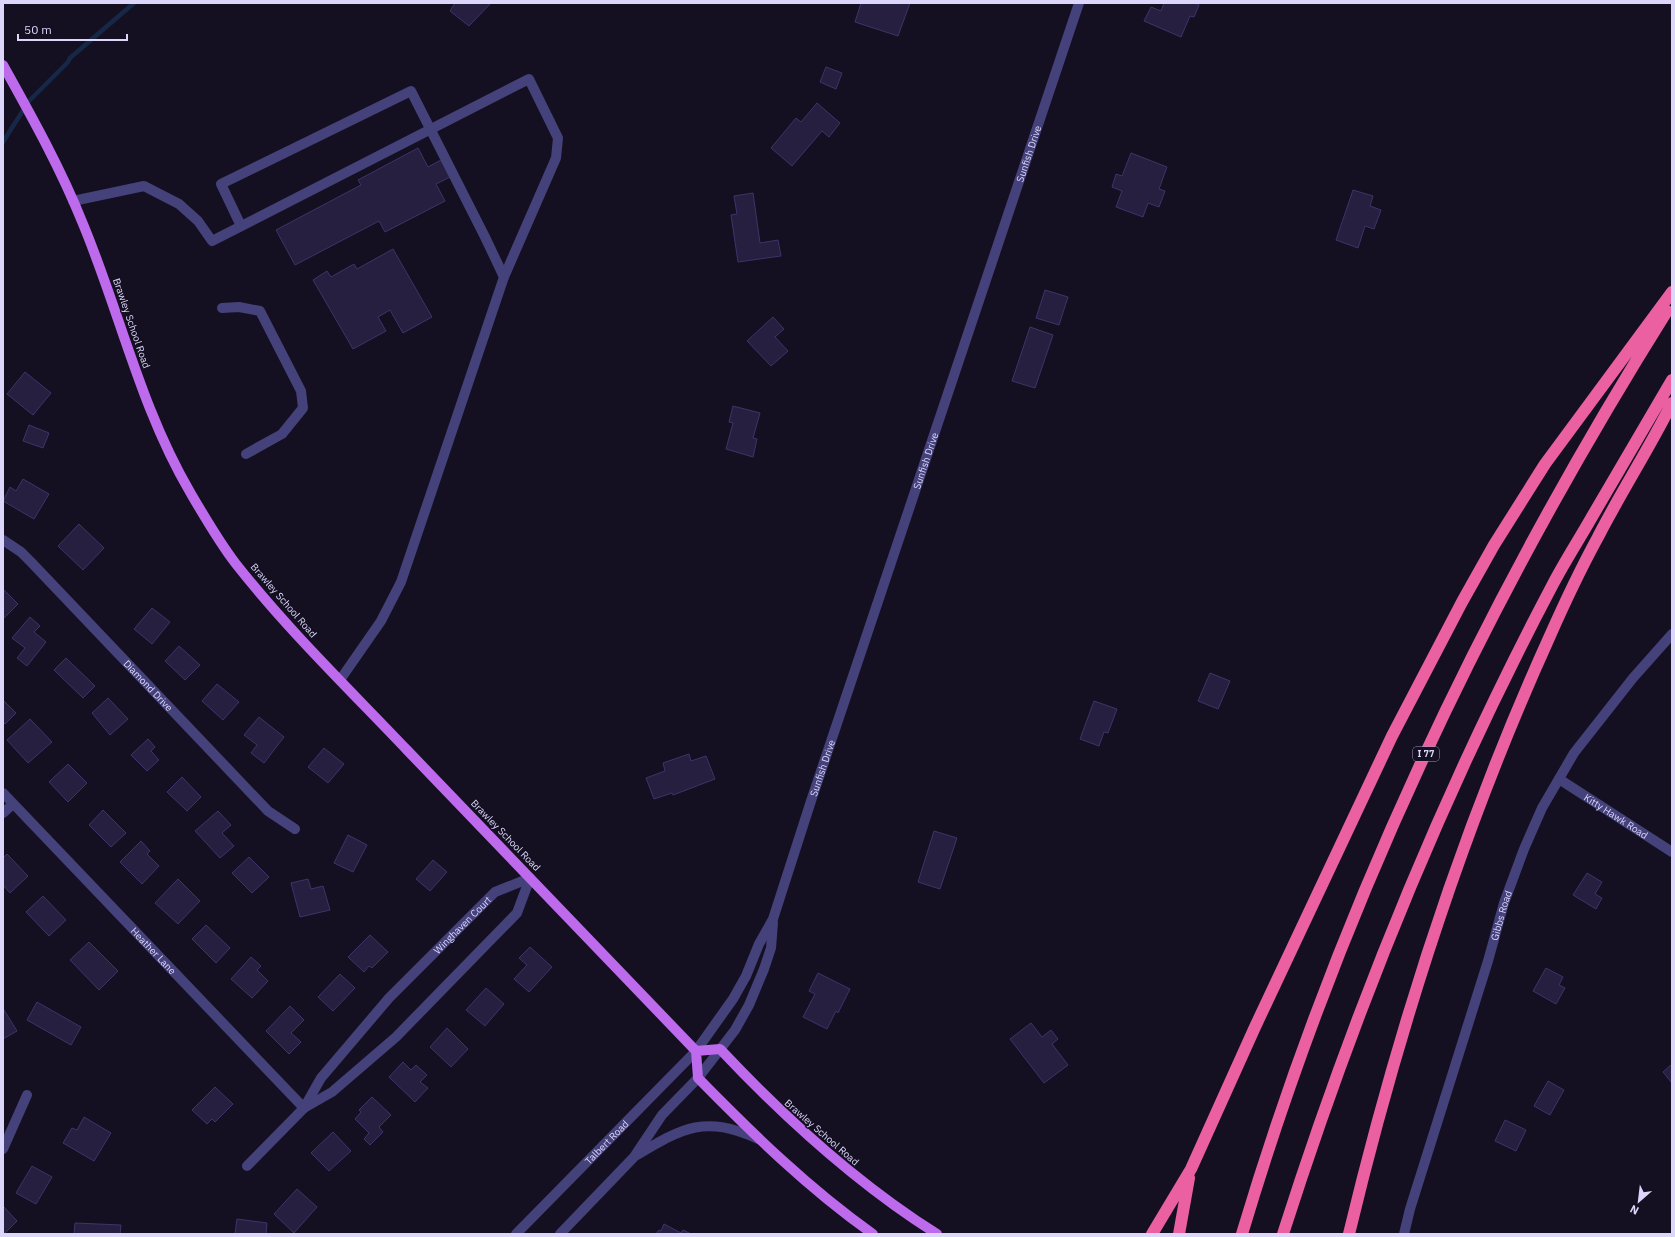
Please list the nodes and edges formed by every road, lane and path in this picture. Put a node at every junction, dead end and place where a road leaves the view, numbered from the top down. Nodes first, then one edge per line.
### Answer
1 (1079, 3) edge
2 (3, 65) edge
3 (431, 129) junction
4 (73, 201) junction
5 (241, 226) junction
6 (504, 277) junction
7 (1672, 292) edge
8 (1672, 303) edge
9 (222, 308) dead end
10 (1672, 380) edge
11 (1672, 403) edge
12 (246, 454) dead end
13 (3, 540) edge
14 (1672, 634) edge
15 (340, 680) junction
16 (1560, 780) junction
17 (3, 793) edge
18 (13, 804) junction
19 (3, 813) edge
20 (295, 829) dead end
21 (1672, 852) edge
22 (530, 878) junction
23 (773, 919) junction
24 (720, 1049) junction
25 (696, 1051) junction
26 (698, 1078) junction
27 (27, 1095) dead end
28 (304, 1108) junction
29 (758, 1139) junction
30 (3, 1148) edge
31 (634, 1157) junction
32 (247, 1166) dead end
33 (1191, 1169) junction
34 (518, 1234) edge
35 (560, 1234) edge
36 (873, 1234) edge
37 (937, 1234) edge
38 (1152, 1234) edge
39 (1180, 1234) edge
40 (1242, 1234) edge
41 (1283, 1234) edge
42 (1349, 1234) edge
43 (1404, 1234) edge

1 - 23 street, Sunfish Drive
2 - 4 main road, Brawley School Road
3 - 5 street
3 - 5 street
3 - 6 street
3 - 6 street
4 - 5 street
4 - 15 main road, Brawley School Road
6 - 15 street
7 - 33 highway
8 - 40 highway, I 77
9 - 12 street
10 - 41 highway
11 - 42 highway
13 - 20 street, Diamond Drive
14 - 16 street, Gibbs Road
15 - 22 main road, Brawley School Road
16 - 21 street, Kitty Hawk Road
16 - 43 street, Gibbs Road
17 - 18 street, Heather Lane
18 - 19 street
18 - 28 street, Heather Lane
22 - 25 main road, Brawley School Road
22 - 28 street, Winghaven Court
22 - 28 street, Winghaven Court
23 - 24 street, Sunfish Drive
23 - 25 street, Sunfish Drive
24 - 25 main road
24 - 26 street, Sunfish Drive
24 - 37 main road, Brawley School Road
25 - 26 main road
25 - 34 street, Talbert Road
26 - 29 main road
26 - 31 street
27 - 30 street
28 - 32 street, Winghaven Court
29 - 31 street
29 - 36 main road
31 - 35 street
33 - 38 highway
33 - 39 highway

